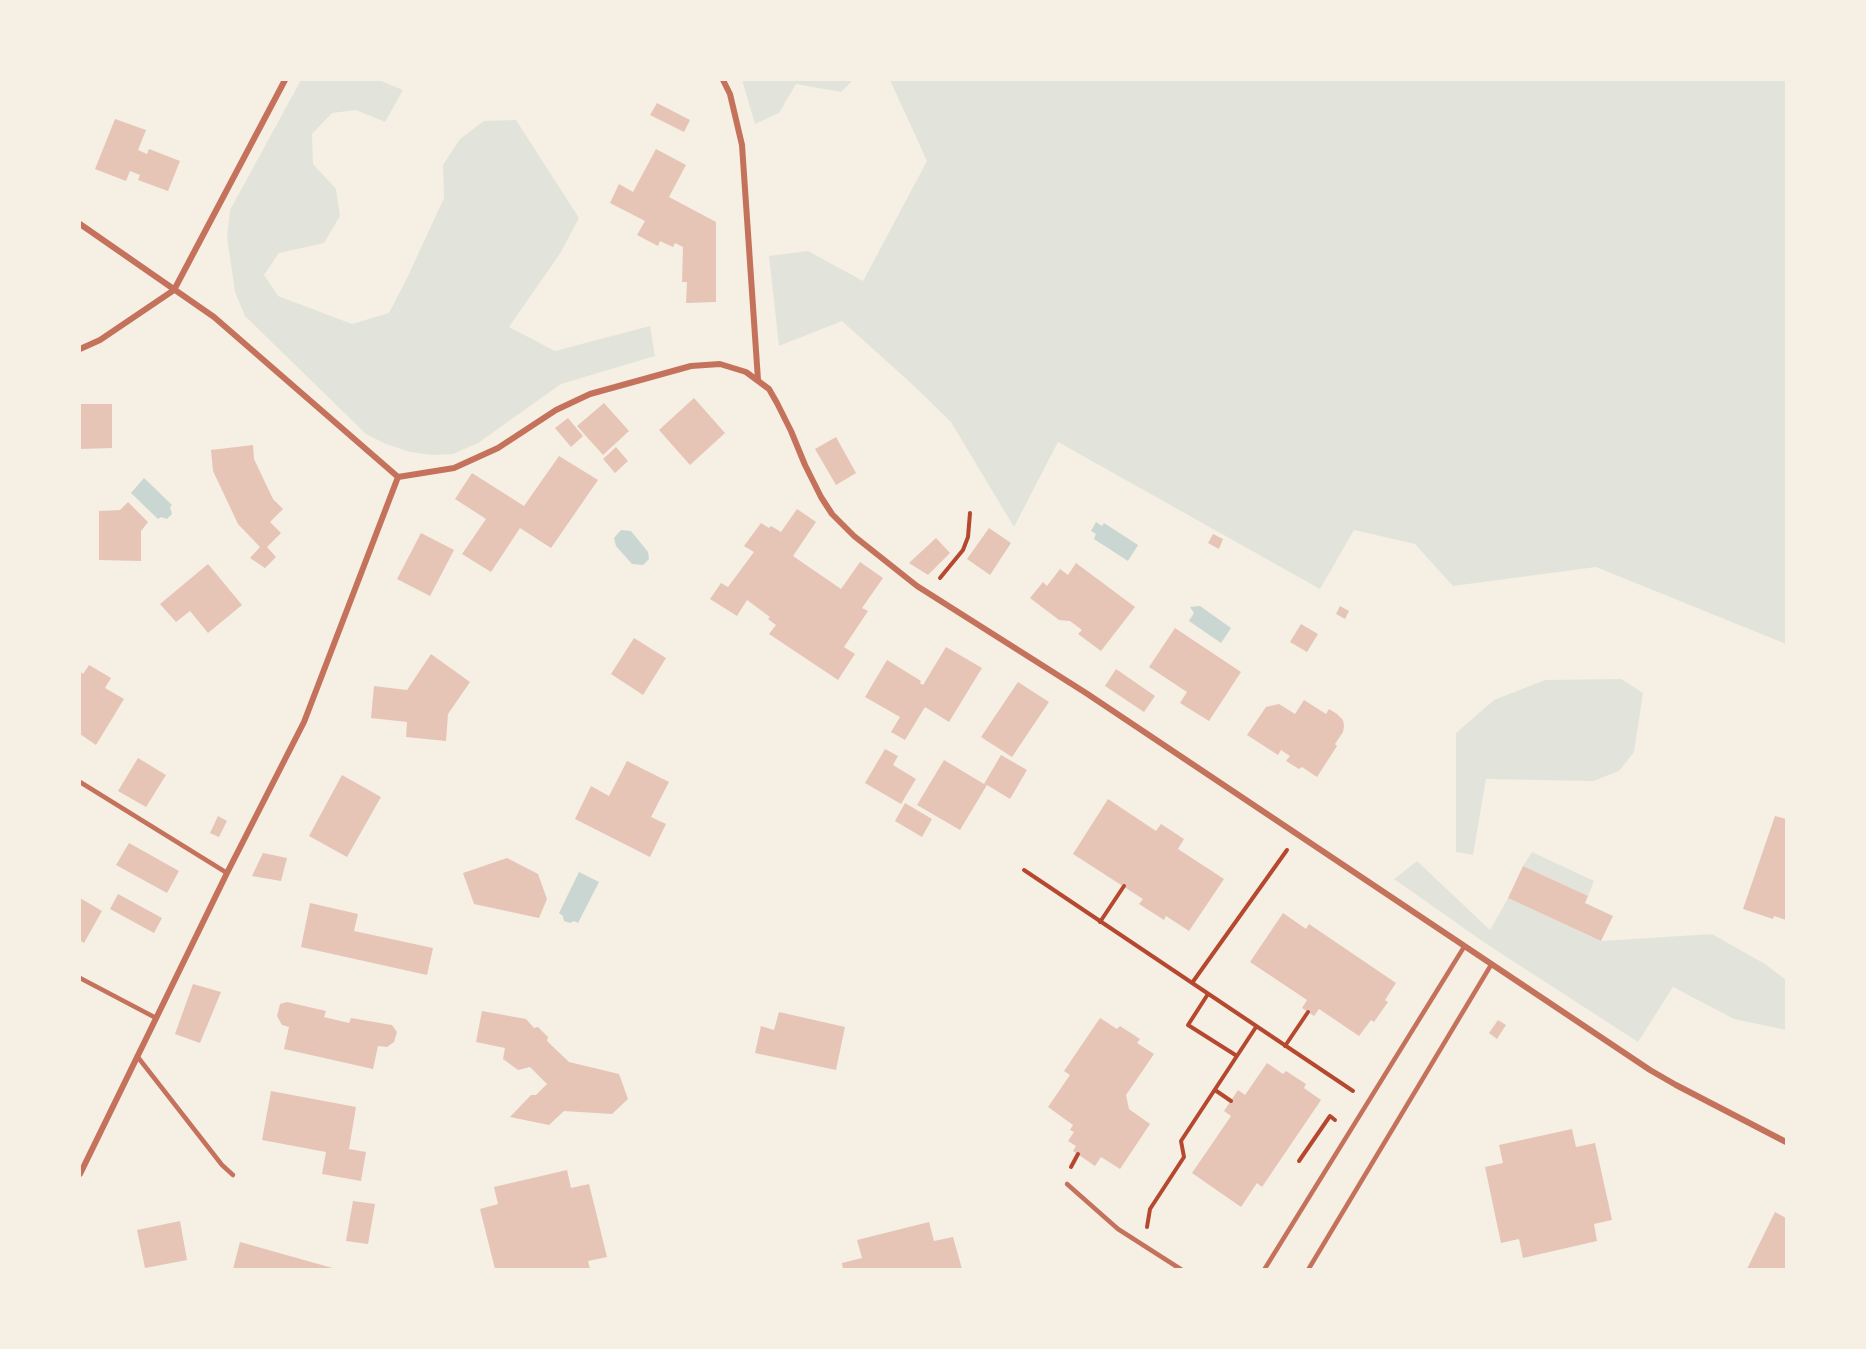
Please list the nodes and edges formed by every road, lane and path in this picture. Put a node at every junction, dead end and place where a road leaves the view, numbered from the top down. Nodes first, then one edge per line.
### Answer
1 (285, 80) edge
2 (723, 80) edge
3 (80, 224) edge
4 (174, 290) junction
5 (80, 350) edge
6 (758, 380) junction
7 (398, 477) junction
8 (970, 513) dead end
9 (928, 592) junction
10 (80, 782) edge
11 (1298, 834) junction
12 (1024, 870) dead end
13 (227, 873) junction
14 (1124, 886) dead end
15 (1100, 922) junction
16 (1464, 947) junction
17 (1491, 965) junction
18 (80, 978) edge
19 (1192, 983) junction
20 (1208, 994) junction
21 (1308, 1012) dead end
22 (156, 1018) junction
23 (1257, 1027) junction
24 (1285, 1046) junction
25 (137, 1056) junction
26 (1237, 1056) junction
27 (1215, 1090) junction
28 (1231, 1101) dead end
29 (1368, 1102) junction
30 (1350, 1130) junction
31 (1786, 1142) edge
32 (1299, 1161) dead end
33 (80, 1174) edge
34 (233, 1175) dead end
35 (1068, 1184) dead end
36 (1145, 1246) junction
37 (1182, 1269) edge
38 (1264, 1269) edge
39 (1308, 1269) edge

1 - 4 street
2 - 6 street
3 - 4 street
4 - 5 street
4 - 7 street
6 - 7 street
6 - 9 street
7 - 13 street
8 - 9 path
9 - 11 street
10 - 13 lane
11 - 16 street
11 - 19 path
12 - 15 path
13 - 22 street
14 - 15 path
15 - 19 path
16 - 17 street
16 - 29 lane
17 - 31 street
17 - 39 lane
18 - 22 lane
19 - 20 path
20 - 23 path
20 - 26 path
21 - 24 path
22 - 25 street
23 - 24 path
23 - 26 path
24 - 29 path
25 - 33 street
25 - 34 lane
26 - 27 path
27 - 28 path
27 - 36 path
29 - 30 lane
30 - 32 path
30 - 38 lane
35 - 36 lane
36 - 37 lane

